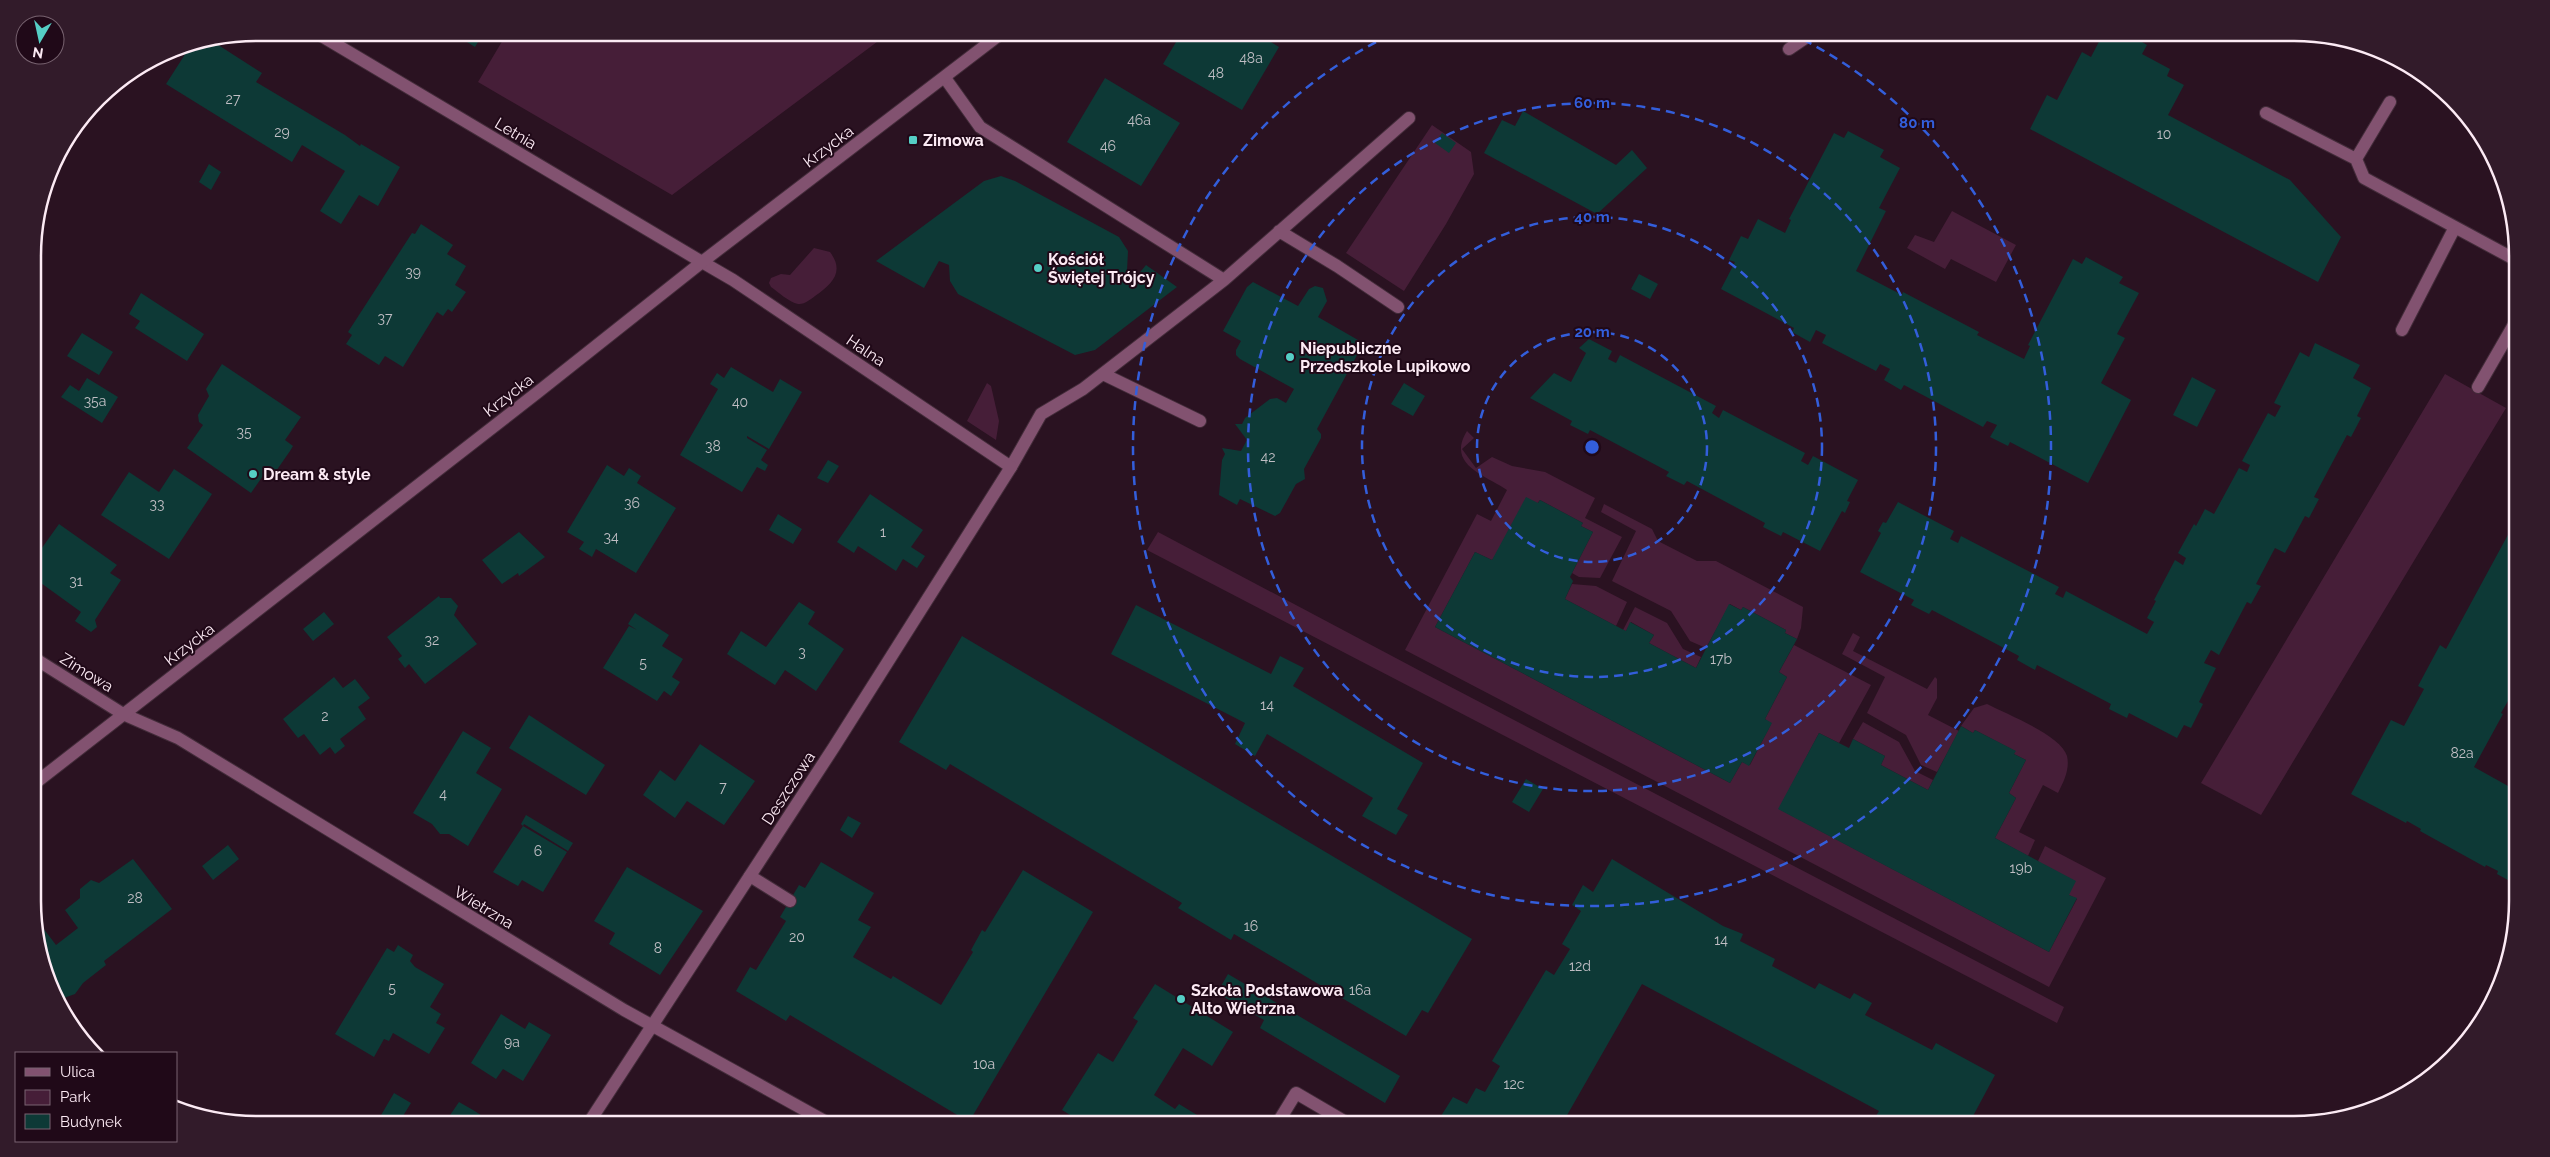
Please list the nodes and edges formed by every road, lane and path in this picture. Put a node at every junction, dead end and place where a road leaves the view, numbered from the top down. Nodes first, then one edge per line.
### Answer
1 (330, 41) edge
2 (991, 41) edge
3 (1801, 41) edge
4 (1789, 49) dead end
5 (945, 78) junction
6 (2390, 102) dead end
7 (2266, 113) dead end
8 (1409, 118) dead end
9 (2356, 158) junction
10 (2455, 227) junction
11 (1279, 231) junction
12 (2509, 256) edge
13 (702, 262) junction
14 (1224, 280) junction
15 (1398, 307) dead end
16 (2402, 330) dead end
17 (2509, 333) edge
18 (1102, 374) junction
19 (2478, 386) dead end
20 (1200, 421) dead end
21 (1011, 467) junction
22 (41, 662) edge
23 (123, 714) junction
24 (41, 778) edge
25 (750, 876) junction
26 (790, 901) dead end
27 (653, 1026) junction
28 (593, 1116) edge
29 (816, 1116) edge
30 (1283, 1116) edge
31 (1335, 1116) edge

1 - 13 street, Letnia
2 - 5 street, Krzycka
3 - 4 street
5 - 13 street, Krzycka
5 - 14 street
6 - 9 street
7 - 9 street
8 - 11 street, Deszczowa
9 - 10 street
10 - 12 street
10 - 16 street
11 - 14 street, Deszczowa
11 - 15 street
13 - 21 street, Halna
13 - 23 street, Krzycka
14 - 18 street, Deszczowa
17 - 19 street
18 - 20 street
18 - 21 street, Deszczowa
21 - 25 street, Deszczowa
22 - 23 street, Zimowa
23 - 24 street, Krzycka
23 - 27 street, Wietrzna
25 - 26 street
25 - 27 street, Deszczowa
27 - 28 street, Deszczowa
27 - 29 street, Wietrzna
30 - 31 street

